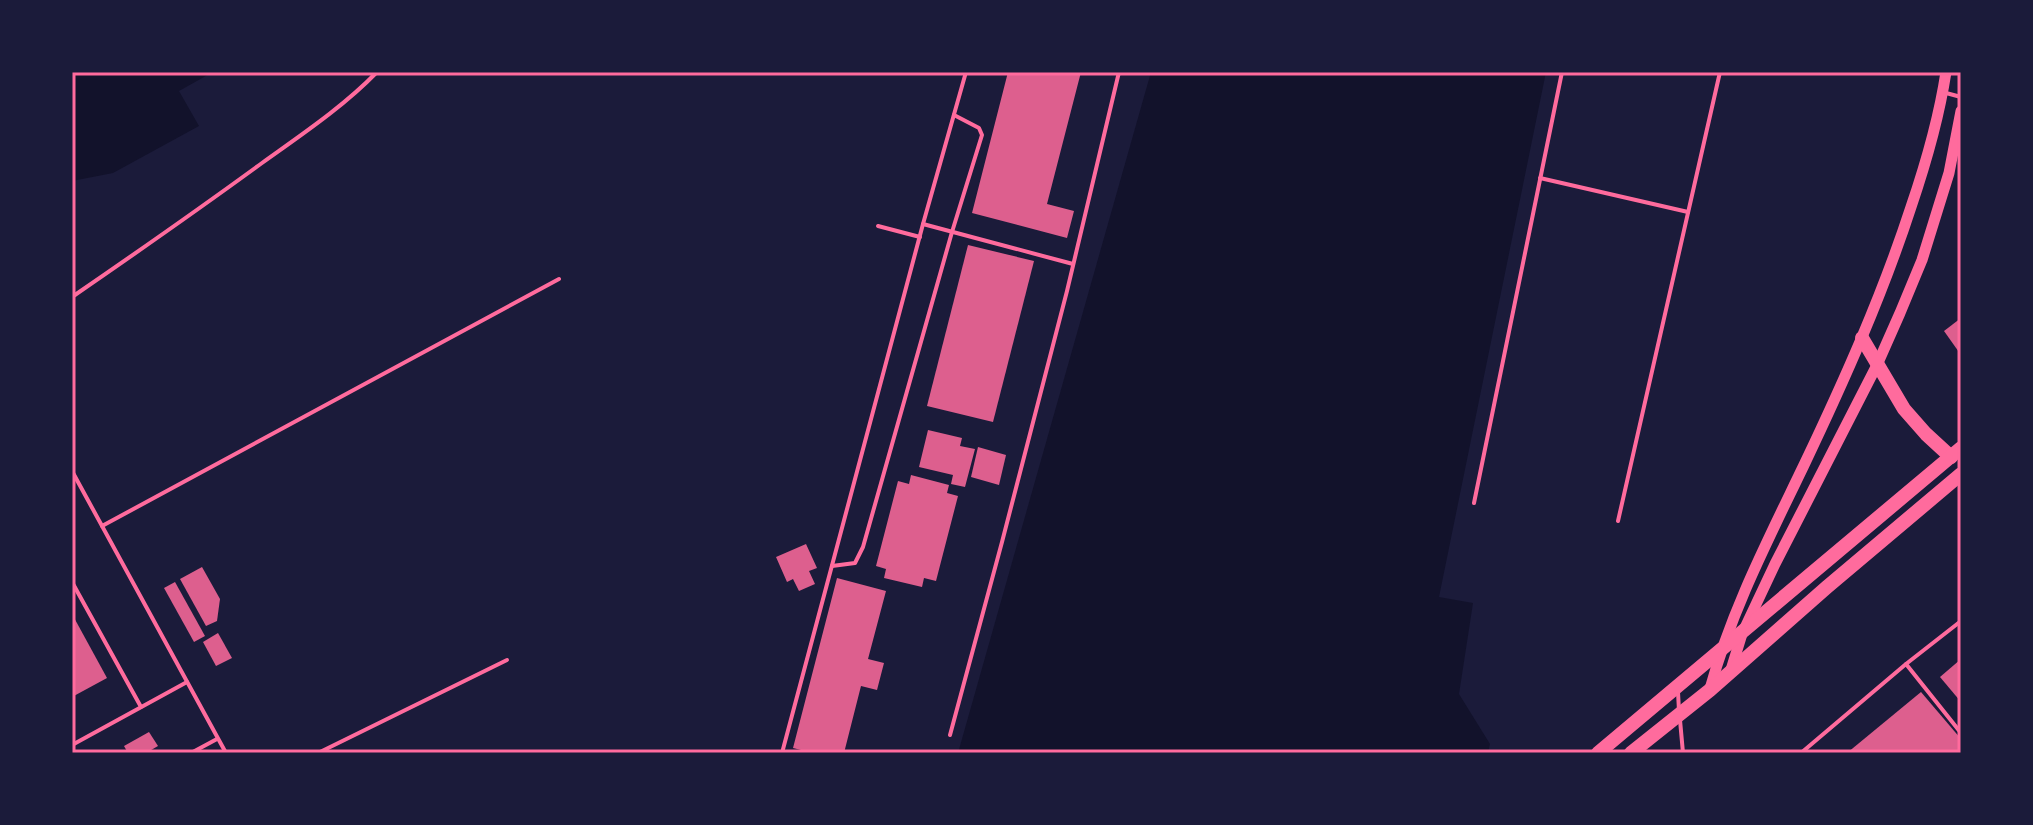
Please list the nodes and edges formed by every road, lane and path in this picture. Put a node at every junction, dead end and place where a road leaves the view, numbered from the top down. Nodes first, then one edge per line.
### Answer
1 (377, 72) edge
2 (966, 72) edge
3 (1119, 72) edge
4 (1562, 72) edge
5 (1720, 72) edge
6 (1946, 72) edge
7 (1943, 93) junction
8 (1961, 97) edge
9 (1961, 111) edge
10 (954, 115) junction
11 (1540, 178) junction
12 (1688, 212) junction
13 (923, 224) junction
14 (878, 226) dead end
15 (952, 232) junction
16 (920, 237) junction
17 (1073, 264) junction
18 (559, 279) dead end
19 (72, 297) edge
20 (1862, 338) junction
21 (1877, 365) junction
22 (1956, 453) edge
23 (72, 471) edge
24 (1961, 474) edge
25 (1474, 503) dead end
26 (1618, 521) dead end
27 (102, 526) junction
28 (832, 566) junction
29 (72, 582) edge
30 (1961, 621) edge
31 (1742, 634) junction
32 (1720, 651) junction
33 (507, 660) dead end
34 (1906, 664) junction
35 (1729, 673) junction
36 (187, 682) junction
37 (1677, 687) junction
38 (1710, 690) junction
39 (141, 707) junction
40 (1680, 714) junction
41 (1961, 733) edge
42 (950, 735) dead end
43 (217, 739) junction
44 (72, 745) edge
45 (191, 753) edge
46 (226, 753) edge
47 (318, 753) edge
48 (782, 753) edge
49 (1598, 753) edge
50 (1631, 753) edge
51 (1683, 753) edge
52 (1801, 753) edge

1 - 19 lane
2 - 10 lane
3 - 17 lane
4 - 11 lane
5 - 12 lane
6 - 7 street
7 - 8 lane
7 - 20 street
9 - 21 street
10 - 13 lane
10 - 15 lane
11 - 12 lane
11 - 25 lane
12 - 26 lane
13 - 15 lane
13 - 16 lane
14 - 16 lane
15 - 17 lane
15 - 28 lane
16 - 28 lane
17 - 42 lane
18 - 27 lane
20 - 21 highway
20 - 32 street
21 - 22 highway
21 - 31 street
22 - 31 highway
23 - 27 lane
24 - 35 highway
27 - 36 lane
28 - 48 lane
29 - 39 lane
30 - 34 lane
31 - 32 highway
31 - 35 street
32 - 37 highway
32 - 38 street
33 - 47 lane
34 - 41 lane
34 - 52 lane
35 - 38 highway
36 - 39 lane
36 - 43 lane
37 - 40 lane
37 - 49 highway
38 - 40 highway
39 - 44 lane
40 - 50 highway
40 - 51 lane
43 - 45 lane
43 - 46 lane

